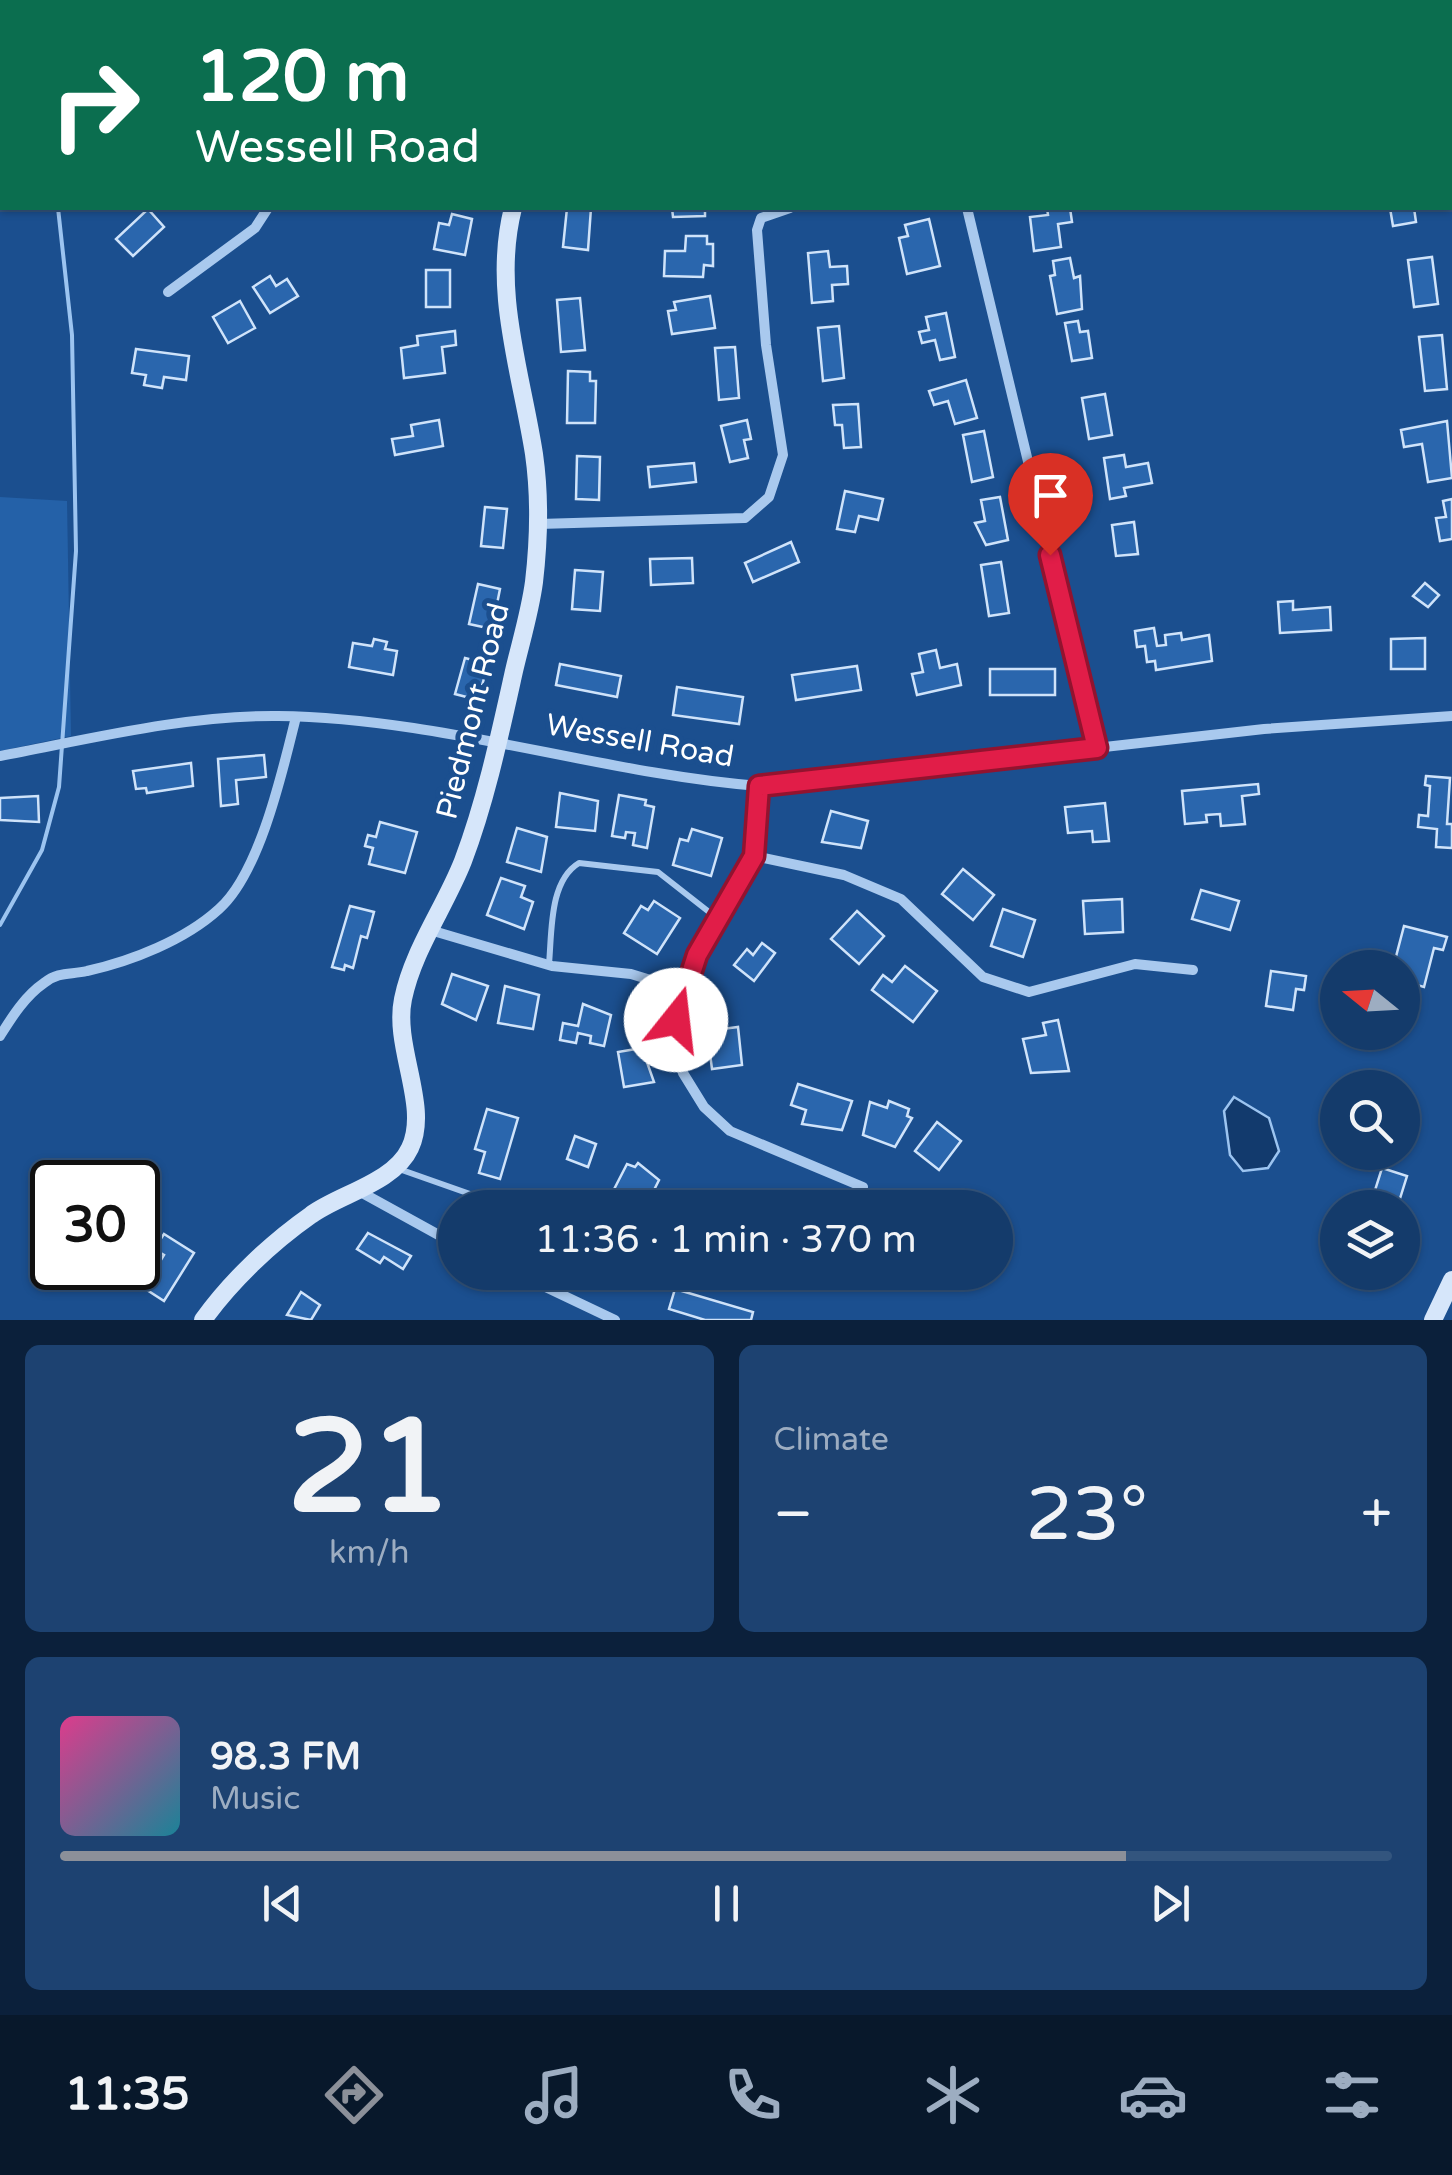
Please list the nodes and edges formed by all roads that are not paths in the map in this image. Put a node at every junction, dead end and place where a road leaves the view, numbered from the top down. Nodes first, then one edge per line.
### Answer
1 (267, 210) edge
2 (512, 210) edge
3 (782, 210) edge
4 (967, 210) edge
5 (168, 292) dead end
6 (539, 524) junction
7 (1452, 716) edge
8 (296, 717) junction
9 (498, 741) junction
10 (1097, 748) junction
11 (0, 756) edge
12 (759, 786) junction
13 (754, 856) junction
14 (718, 918) junction
15 (430, 930) junction
16 (548, 965) junction
17 (1192, 970) dead end
18 (683, 990) junction
19 (0, 1036) edge
20 (394, 1167) junction
21 (863, 1187) dead end
22 (358, 1190) junction
23 (459, 1190) edge
24 (438, 1235) edge
25 (1452, 1280) edge
26 (552, 1290) edge
27 (202, 1320) edge
28 (615, 1320) edge
29 (1433, 1320) edge

1 - 5 street
2 - 6 street, Piedmont Road
3 - 6 street
4 - 10 street
6 - 9 street, Piedmont Road
7 - 10 street, Wessell Road
8 - 9 street, Wessell Road
8 - 11 street, Wessell Road
8 - 19 street
9 - 12 street, Wessell Road
9 - 15 street, Piedmont Road
10 - 12 street, Wessell Road
12 - 13 street
13 - 14 street
13 - 17 street
14 - 16 lane
14 - 18 street
15 - 16 street
15 - 20 street, Piedmont Road
16 - 18 street
18 - 21 street
20 - 22 street
20 - 23 lane
22 - 24 street
22 - 27 street
25 - 29 street
26 - 28 street

